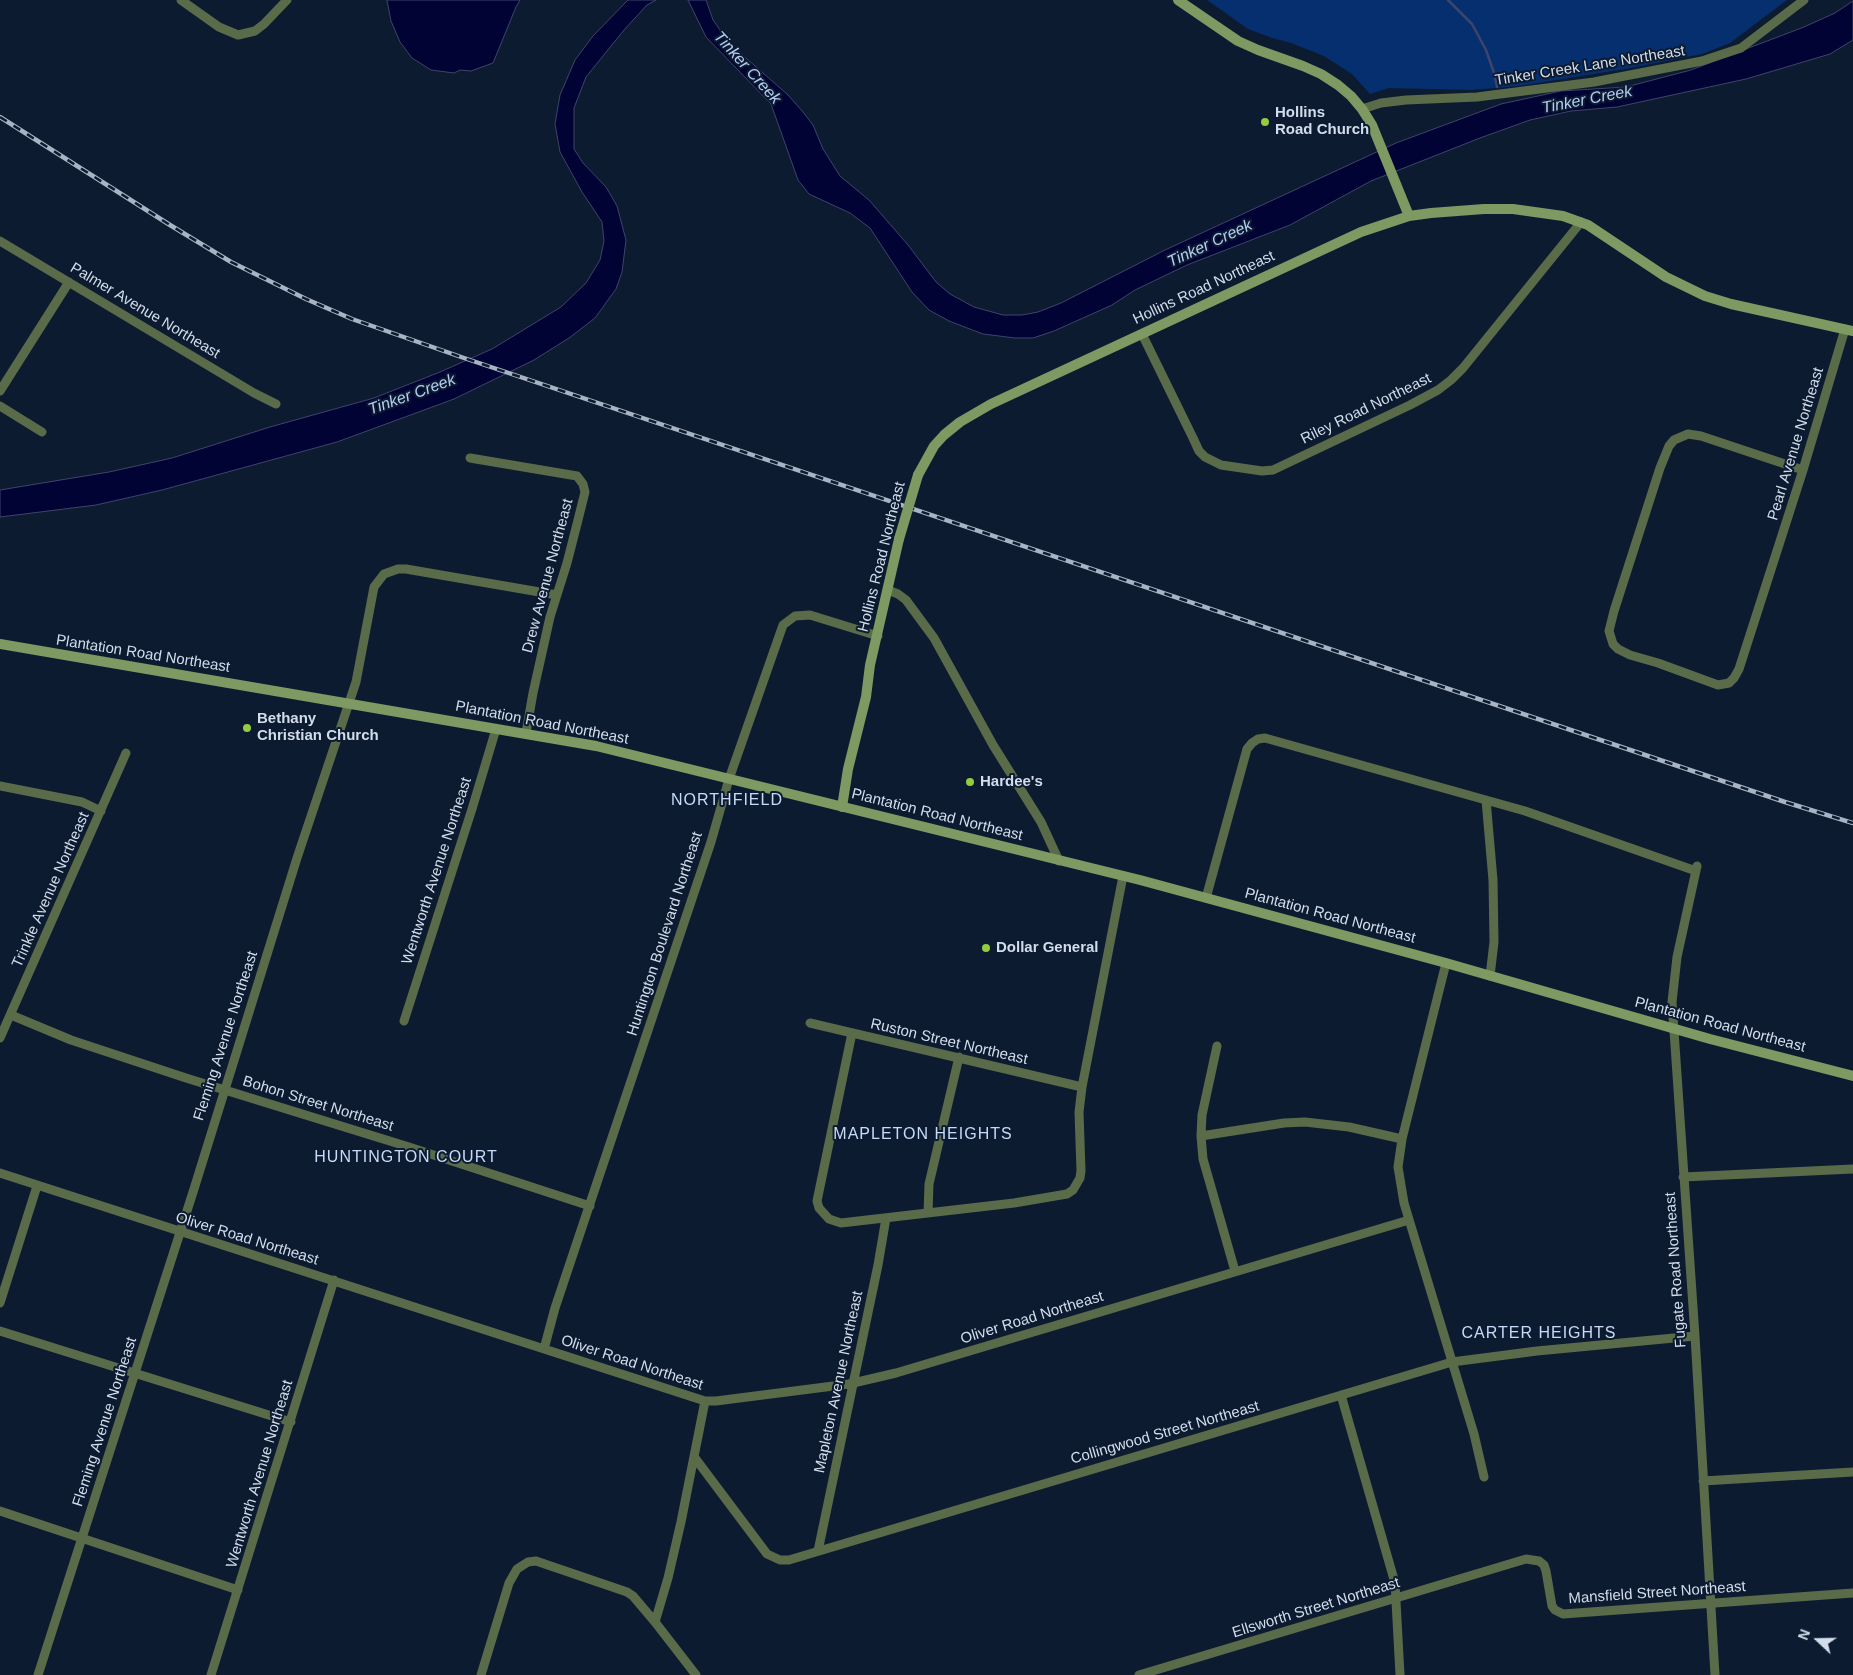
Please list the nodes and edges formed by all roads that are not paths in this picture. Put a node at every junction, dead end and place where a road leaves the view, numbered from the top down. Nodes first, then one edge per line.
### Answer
1 (181, 0) edge
2 (287, 0) edge
3 (1178, 0) edge
4 (1804, 0) edge
5 (1362, 109) junction
6 (1408, 216) junction
7 (1581, 222) junction
8 (0, 241) edge
9 (69, 282) junction
10 (1849, 330) edge
11 (1142, 334) junction
12 (0, 391) edge
13 (276, 404) dead end
14 (0, 406) edge
15 (42, 432) dead end
16 (470, 458) dead end
17 (1803, 470) junction
18 (888, 590) junction
19 (557, 595) junction
20 (878, 636) junction
21 (0, 644) edge
22 (348, 704) junction
23 (496, 729) junction
24 (526, 733) junction
25 (126, 753) dead end
26 (729, 779) junction
27 (0, 786) edge
28 (1486, 800) junction
29 (842, 807) junction
30 (102, 811) junction
31 (1059, 861) junction
32 (1123, 876) junction
33 (1206, 898) junction
34 (1446, 963) junction
35 (1490, 976) junction
36 (11, 1015) junction
37 (404, 1021) dead end
38 (810, 1023) dead end
39 (1672, 1029) junction
40 (852, 1033) junction
41 (0, 1038) edge
42 (1217, 1046) dead end
43 (959, 1057) junction
44 (1853, 1076) edge
45 (1082, 1087) junction
46 (224, 1090) junction
47 (1201, 1136) junction
48 (1402, 1139) junction
49 (1853, 1169) edge
50 (0, 1174) edge
51 (1683, 1177) junction
52 (37, 1186) junction
53 (590, 1206) junction
54 (928, 1213) junction
55 (886, 1218) junction
56 (1409, 1220) junction
57 (179, 1232) junction
58 (1234, 1271) junction
59 (334, 1280) junction
60 (0, 1303) edge
61 (0, 1331) edge
62 (1695, 1336) junction
63 (544, 1348) junction
64 (1452, 1362) junction
65 (135, 1372) junction
66 (854, 1382) junction
67 (1342, 1395) junction
68 (705, 1401) junction
69 (291, 1422) junction
70 (694, 1458) junction
71 (1853, 1472) edge
72 (1484, 1477) dead end
73 (1703, 1481) junction
74 (0, 1511) edge
75 (82, 1539) junction
76 (818, 1551) junction
77 (1501, 1566) joint
78 (238, 1590) junction
79 (1853, 1593) edge
80 (1397, 1598) junction
81 (1710, 1604) junction
82 (655, 1622) junction
83 (38, 1675) edge
84 (211, 1675) edge
85 (482, 1675) edge
86 (696, 1675) edge
87 (1139, 1675) edge
88 (1400, 1675) edge
89 (1715, 1675) edge

1 - 2 street
3 - 5 main road
4 - 5 street, Tinker Creek Lane Northeast
5 - 6 main road
6 - 7 main road, Hollins Road Northeast
6 - 11 main road, Hollins Road Northeast
7 - 10 main road, Hollins Road Northeast
7 - 11 street, Riley Road Northeast
8 - 9 street, Palmer Avenue Northeast
9 - 12 street
9 - 13 street, Palmer Avenue Northeast
10 - 17 street, Pearl Avenue Northeast
11 - 18 main road, Hollins Road Northeast, bridge
14 - 15 street
16 - 19 street, Drew Avenue Northeast
17 - 17 street, Pearl Avenue Northeast
18 - 20 main road, Hollins Road Northeast
18 - 31 street
19 - 22 street, Fleming Avenue Northeast
19 - 24 street, Drew Avenue Northeast
20 - 26 street, Huntington Boulevard Northeast
20 - 29 main road, Hollins Road Northeast
21 - 22 main road, Plantation Road Northeast
22 - 23 main road, Plantation Road Northeast
22 - 46 street, Fleming Avenue Northeast
23 - 24 main road, Plantation Road Northeast
23 - 37 street, Wentworth Avenue Northeast
24 - 26 main road, Plantation Road Northeast
25 - 30 street, Trinkle Avenue Northeast
26 - 29 main road, Plantation Road Northeast
26 - 53 street, Huntington Boulevard Northeast
27 - 30 street
28 - 33 street
28 - 35 street
28 - 39 street, Fugate Road Northeast
29 - 31 main road, Plantation Road Northeast
30 - 36 street, Trinkle Avenue Northeast
31 - 32 main road, Plantation Road Northeast
32 - 33 main road, Plantation Road Northeast
32 - 45 street
33 - 34 main road, Plantation Road Northeast
34 - 35 main road, Plantation Road Northeast
34 - 48 street
35 - 39 main road, Plantation Road Northeast
36 - 41 street, Trinkle Avenue Northeast
36 - 46 street, Bohon Street Northeast
38 - 40 street, Ruston Street Northeast
39 - 44 main road, Plantation Road Northeast
39 - 51 street, Fugate Road Northeast
40 - 43 street, Ruston Street Northeast
40 - 55 street
42 - 47 street
43 - 45 street, Ruston Street Northeast
43 - 54 street
45 - 54 street
46 - 53 street, Bohon Street Northeast
46 - 57 street, Fleming Avenue Northeast
47 - 48 street
47 - 58 street
48 - 56 street
49 - 51 street
50 - 52 street, Oliver Road Northeast
51 - 62 street, Fugate Road Northeast
52 - 57 street, Oliver Road Northeast
52 - 60 street
53 - 63 street, Huntington Boulevard Northeast
54 - 55 street
55 - 66 street, Mapleton Avenue Northeast
56 - 58 street, Oliver Road Northeast
56 - 64 street
57 - 59 street, Oliver Road Northeast
57 - 65 street, Fleming Avenue Northeast
58 - 66 street, Oliver Road Northeast
59 - 63 street, Oliver Road Northeast
59 - 69 street, Wentworth Avenue Northeast
61 - 65 street
62 - 64 street, Collingwood Street Northeast
62 - 73 street, Fugate Road Northeast
63 - 68 street, Oliver Road Northeast
64 - 67 street, Collingwood Street Northeast
64 - 72 street
65 - 69 street
65 - 75 street, Fleming Avenue Northeast
66 - 68 street, Oliver Road Northeast
66 - 76 street, Mapleton Avenue Northeast
67 - 76 street, Collingwood Street Northeast
67 - 80 street
68 - 70 street
69 - 78 street, Wentworth Avenue Northeast
70 - 76 street, Collingwood Street Northeast
70 - 82 street
71 - 73 street
73 - 81 street, Fugate Road Northeast
74 - 75 street
75 - 78 street
75 - 83 street, Fleming Avenue Northeast
77 - 80 street, Ellsworth Street Northeast
77 - 81 street, Mansfield Street Northeast
78 - 84 street, Wentworth Avenue Northeast
79 - 81 street, Mansfield Street Northeast
80 - 87 street, Ellsworth Street Northeast
80 - 88 street
81 - 89 street, Fugate Road Northeast
82 - 85 street
82 - 86 street

